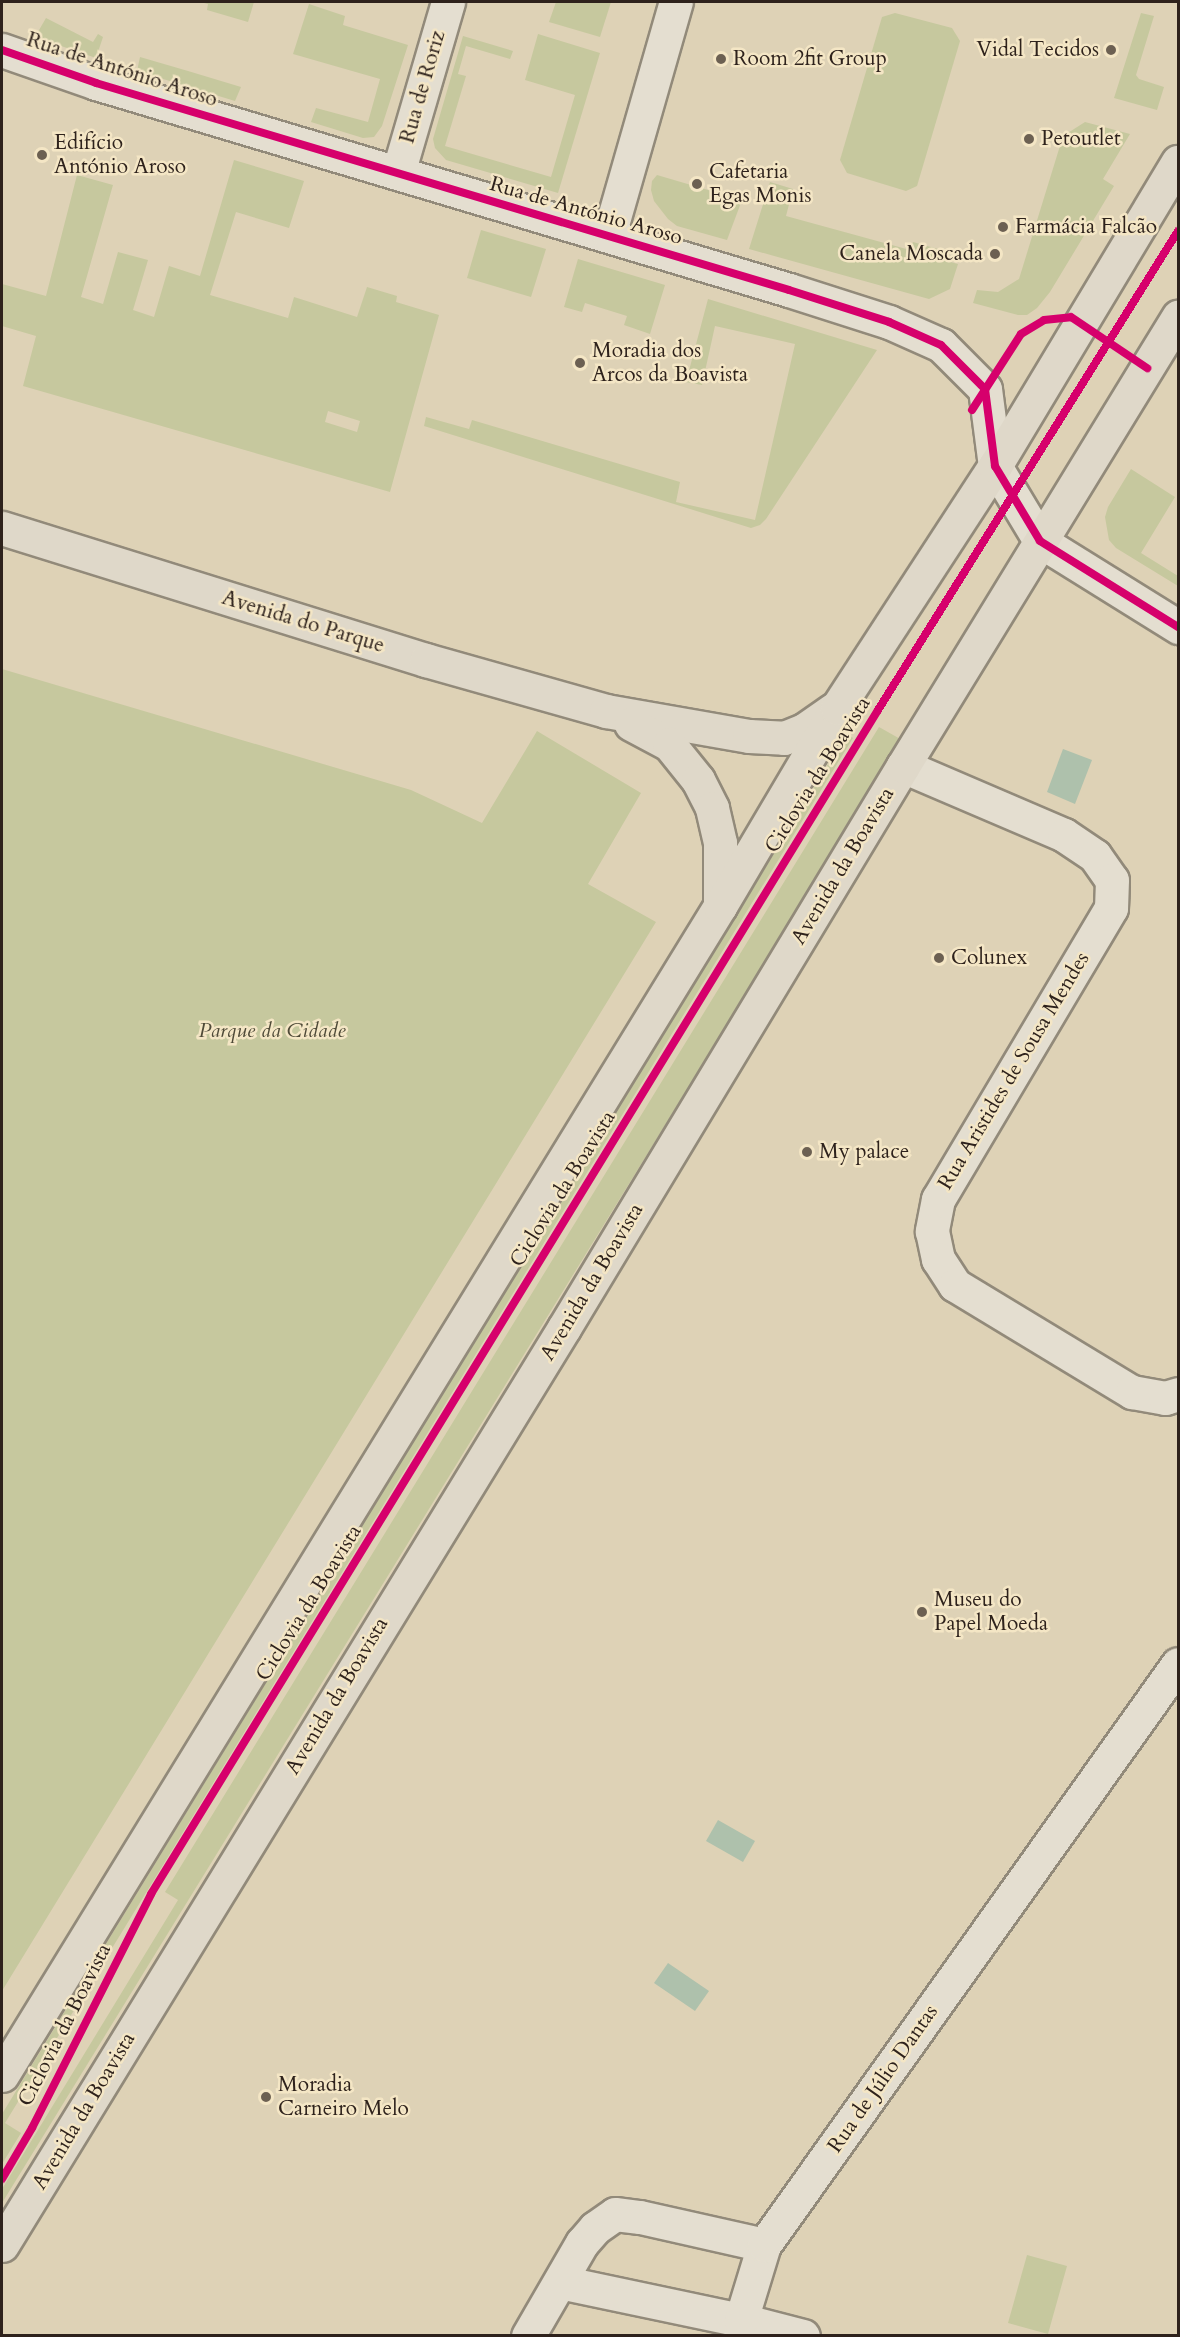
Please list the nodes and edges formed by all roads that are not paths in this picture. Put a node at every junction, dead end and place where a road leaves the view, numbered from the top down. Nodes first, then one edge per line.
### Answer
1 (448, 2) edge
2 (676, 2) edge
3 (2, 50) edge
4 (1179, 162) edge
5 (398, 173) junction
6 (609, 235) junction
7 (1179, 317) edge
8 (995, 466) junction
9 (2, 528) edge
10 (1040, 541) junction
11 (1179, 627) edge
12 (837, 708) junction
13 (606, 711) junction
14 (903, 766) junction
15 (720, 906) junction
16 (1179, 1394) edge
17 (1179, 1664) edge
18 (2, 2075) edge
19 (2, 2245) edge
20 (765, 2245) junction
21 (560, 2282) junction
22 (741, 2319) junction
23 (528, 2336) edge
24 (803, 2336) edge

1 - 5 street, Rua de Roriz
2 - 6 street
3 - 5 street, Rua de António Aroso
4 - 8 main road
5 - 6 street, Rua de António Aroso
6 - 8 street, Rua de António Aroso
7 - 10 main road, Avenida da Boavista
8 - 10 street, Rua de António Aroso
8 - 12 main road
9 - 13 main road, Avenida do Parque
10 - 11 street
10 - 14 main road, Avenida da Boavista
12 - 13 main road, Avenida do Parque
12 - 15 main road
13 - 15 main road, Avenida do Parque
14 - 16 street, Rua Aristides de Sousa Mendes
14 - 19 main road, Avenida da Boavista
15 - 18 main road
17 - 20 street, Rua de Júlio Dantas
20 - 21 street
20 - 22 street, Rua de Júlio Dantas
21 - 22 street
21 - 23 street
22 - 24 street

